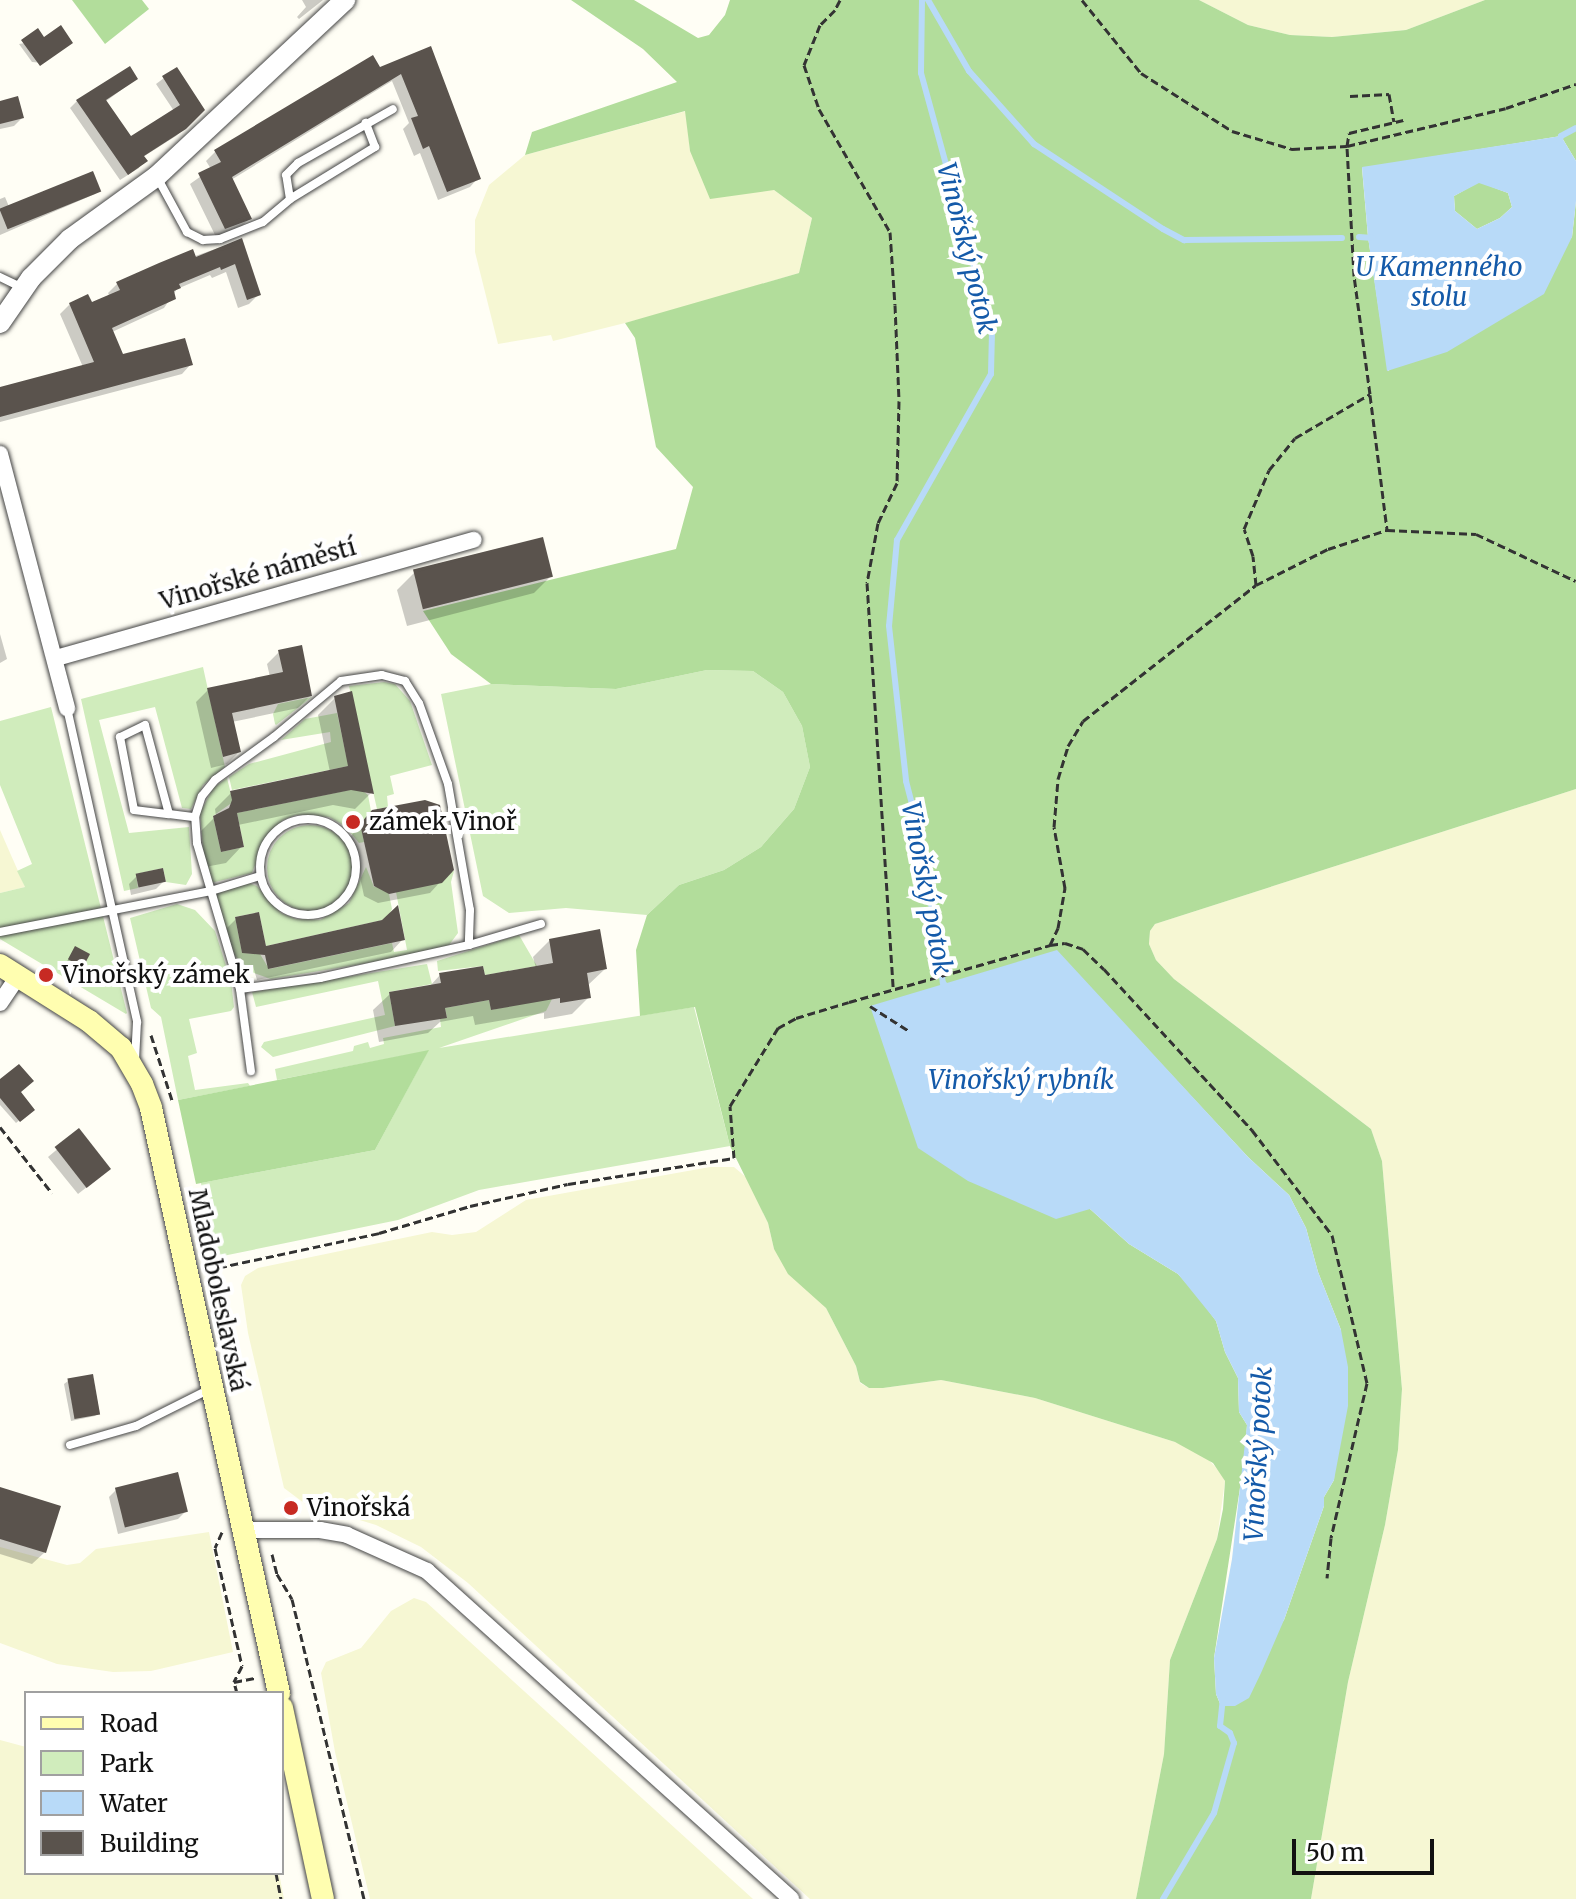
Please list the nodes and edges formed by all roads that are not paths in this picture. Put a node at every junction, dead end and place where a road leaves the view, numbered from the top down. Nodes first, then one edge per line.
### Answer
1 (345, 0) edge
2 (393, 109) dead end
3 (366, 123) junction
4 (157, 176) junction
5 (290, 199) junction
6 (0, 277) edge
7 (24, 288) junction
8 (0, 323) edge
9 (0, 454) edge
10 (474, 540) dead end
11 (56, 658) junction
12 (67, 708) joint
13 (169, 814) junction
14 (195, 817) junction
15 (260, 876) junction
16 (211, 891) junction
17 (111, 913) junction
18 (541, 924) dead end
19 (0, 932) edge
20 (469, 945) junction
21 (9, 970) edge
22 (240, 989) junction
23 (0, 1003) edge
24 (134, 1068) junction
25 (251, 1071) dead end
26 (212, 1388) junction
27 (70, 1445) dead end
28 (234, 1527) junction
29 (277, 1683) edge
30 (284, 1717) edge
31 (323, 1899) edge
32 (791, 1899) edge

1 - 4 street
2 - 3 lane
3 - 5 lane
3 - 5 lane
4 - 5 lane
4 - 7 street
6 - 7 lane
7 - 8 street
9 - 11 street
10 - 11 street, Vinořské náměstí
11 - 12 street
12 - 17 lane
13 - 13 lane
13 - 14 lane
14 - 16 lane
14 - 20 lane
15 - 15 lane
15 - 16 lane
16 - 17 lane
16 - 22 lane
17 - 19 lane
17 - 24 lane
18 - 20 lane
20 - 22 lane
21 - 23 street
21 - 24 main road, Mladoboleslavská
22 - 25 lane
24 - 26 main road, Mladoboleslavská
26 - 27 lane
26 - 28 main road, Mladoboleslavská
28 - 29 main road, Mladoboleslavská
28 - 32 street
30 - 31 main road

